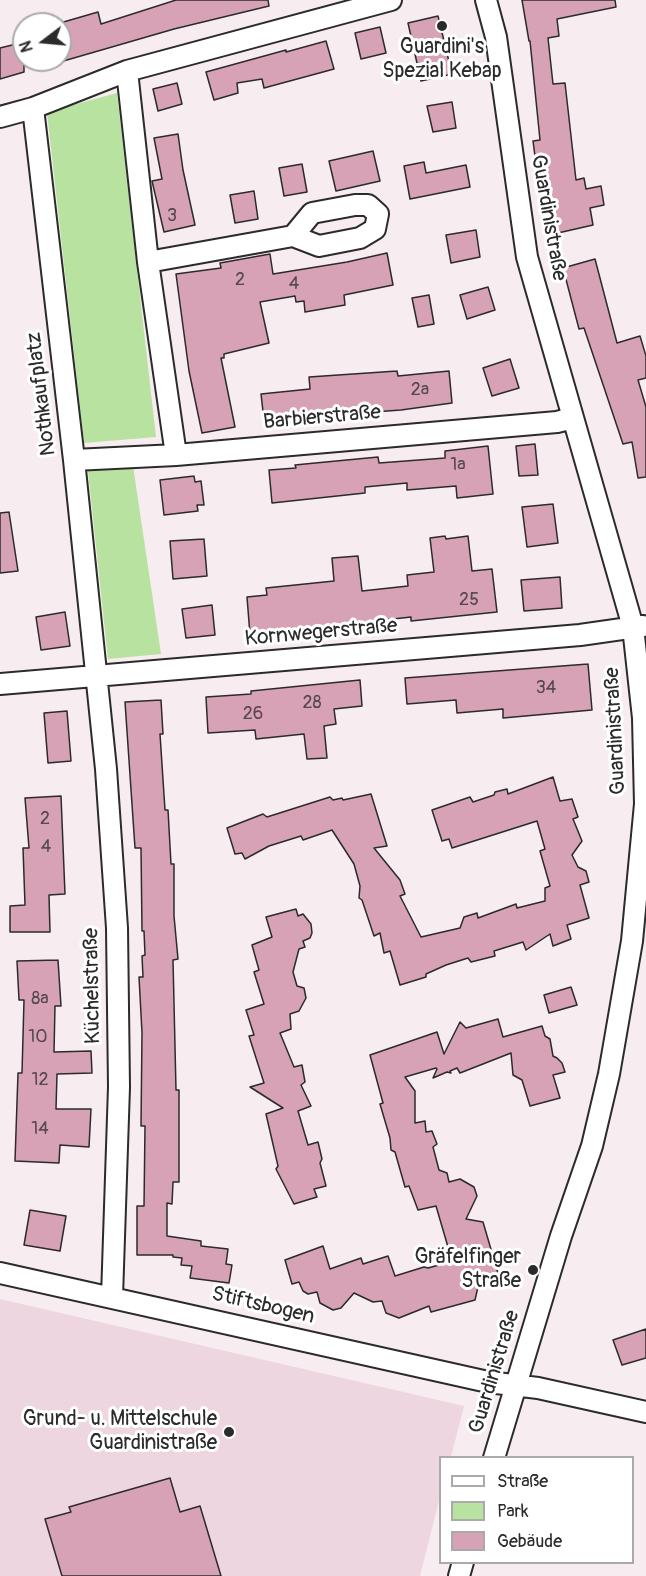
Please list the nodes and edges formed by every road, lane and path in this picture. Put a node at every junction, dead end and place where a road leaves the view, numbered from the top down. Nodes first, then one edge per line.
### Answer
1 (391, 0) edge
2 (486, 0) edge
3 (127, 71) junction
4 (33, 108) junction
5 (0, 117) edge
6 (293, 236) dead end
7 (148, 262) junction
8 (573, 418) junction
9 (176, 454) junction
10 (74, 460) junction
11 (639, 627) edge
12 (95, 676) junction
13 (0, 684) edge
14 (644, 718) edge
15 (0, 1273) edge
16 (112, 1297) junction
17 (515, 1385) junction
18 (646, 1412) edge
19 (495, 1456) edge

1 - 3 street
2 - 8 street, Guardinistraße
3 - 4 street
3 - 7 street
4 - 5 street
4 - 10 street, Nothkaufplatz
6 - 7 street
7 - 9 street
8 - 9 street, Barbierstraße
8 - 11 street, Guardinistraße
9 - 10 street, Barbierstraße
10 - 12 street, Nothkaufplatz
11 - 12 street, Kornwegerstraße
11 - 14 street, Guardinistraße
12 - 13 street, Kornwegerstraße
12 - 16 street, Küchelstraße
14 - 17 street, Guardinistraße
15 - 16 street, Stiftsbogen
16 - 17 street, Stiftsbogen
17 - 18 street
17 - 19 street, Guardinistraße

